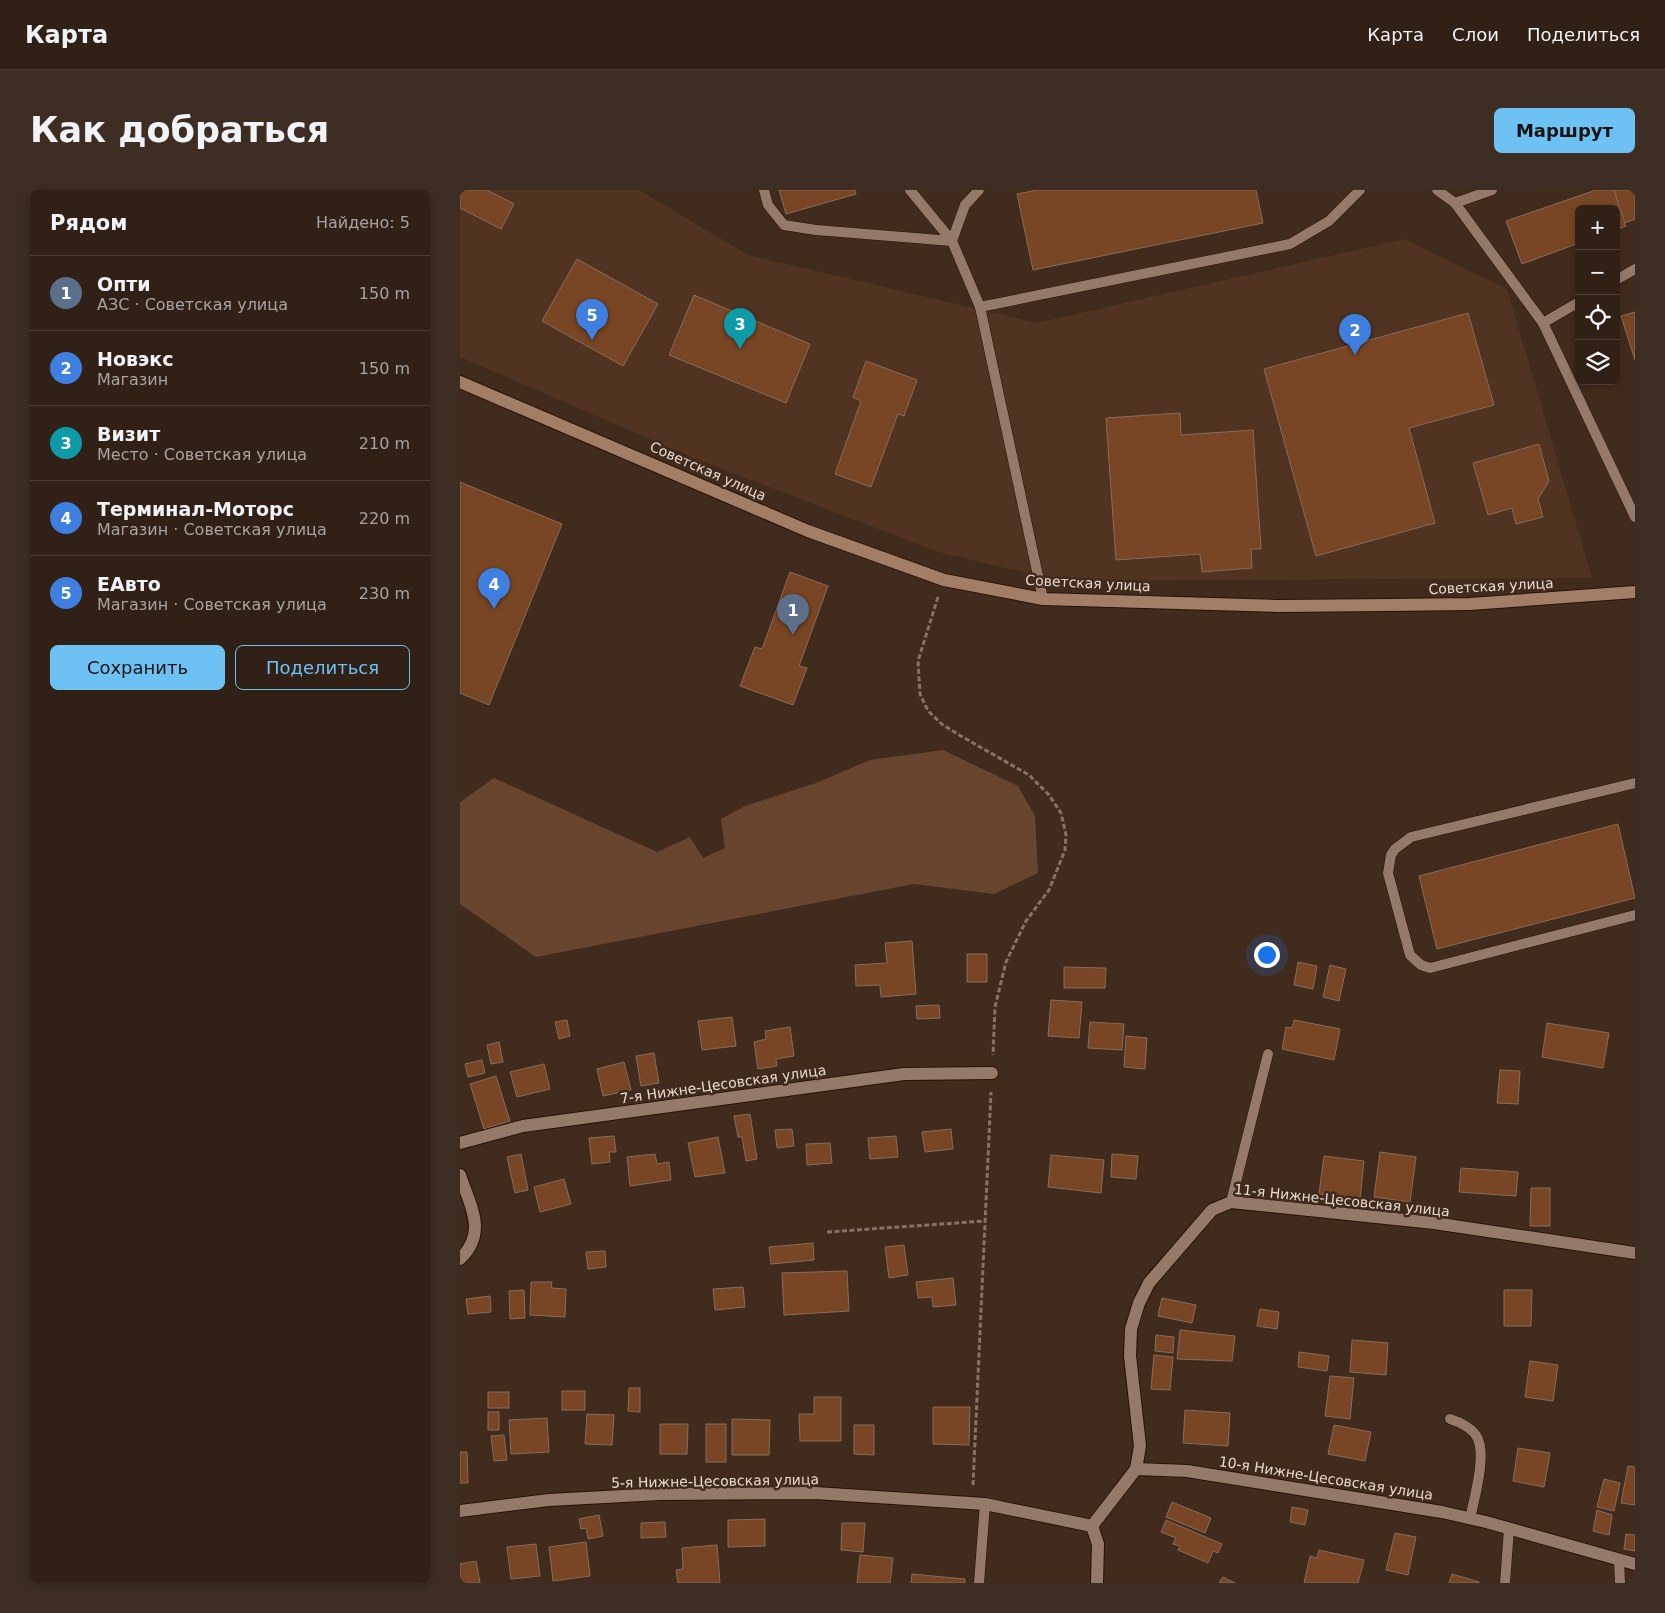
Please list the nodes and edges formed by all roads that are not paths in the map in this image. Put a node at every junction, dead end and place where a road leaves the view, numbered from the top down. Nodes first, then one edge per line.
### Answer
1 (764, 190) edge
2 (910, 190) edge
3 (979, 190) edge
4 (1360, 190) edge
5 (1437, 190) edge
6 (1492, 190) edge
7 (1455, 203) junction
8 (952, 241) junction
9 (1635, 270) edge
10 (1620, 278) edge
11 (1575, 304) edge
12 (980, 307) junction
13 (1543, 323) junction
14 (460, 382) edge
15 (1635, 517) edge
16 (1634, 593) edge
17 (1043, 599) junction
18 (1635, 783) edge
19 (1635, 915) edge
20 (1268, 1054) dead end
21 (992, 1073) road end
22 (460, 1143) edge
23 (460, 1175) edge
24 (1231, 1202) junction
25 (1635, 1253) edge
26 (460, 1259) edge
27 (1450, 1419) dead end
28 (1136, 1469) junction
29 (978, 1503) junction
30 (460, 1511) edge
31 (1470, 1519) junction
32 (1092, 1526) junction
33 (1509, 1529) junction
34 (1619, 1559) junction
35 (1635, 1564) edge
36 (979, 1583) edge
37 (1097, 1583) edge
38 (1505, 1583) edge
39 (1620, 1583) edge

1 - 8 lane
2 - 8 lane
3 - 8 lane
4 - 12 lane
5 - 7 lane
6 - 7 lane
7 - 13 lane
8 - 12 lane
9 - 10 lane
11 - 13 lane
12 - 17 lane
13 - 15 lane
14 - 17 main road, Советская улица
16 - 17 main road, Советская улица
18 - 19 lane
20 - 24 lane
21 - 22 street, 7-я Нижне-Цесовская улица
23 - 26 street
24 - 25 street, 11-я Нижне-Цесовская улица
24 - 28 street, 11-я Нижне-Цесовская улица
27 - 31 lane
28 - 31 street, 10-я Нижне-Цесовская улица
28 - 32 street
29 - 30 street, 5-я Нижне-Цесовская улица
29 - 32 street, 5-я Нижне-Цесовская улица
29 - 36 lane
31 - 33 street, 10-я Нижне-Цесовская улица
32 - 37 street
33 - 34 street, 10-я Нижне-Цесовская улица
33 - 38 lane
34 - 35 street, 10-я Нижне-Цесовская улица
34 - 39 lane

